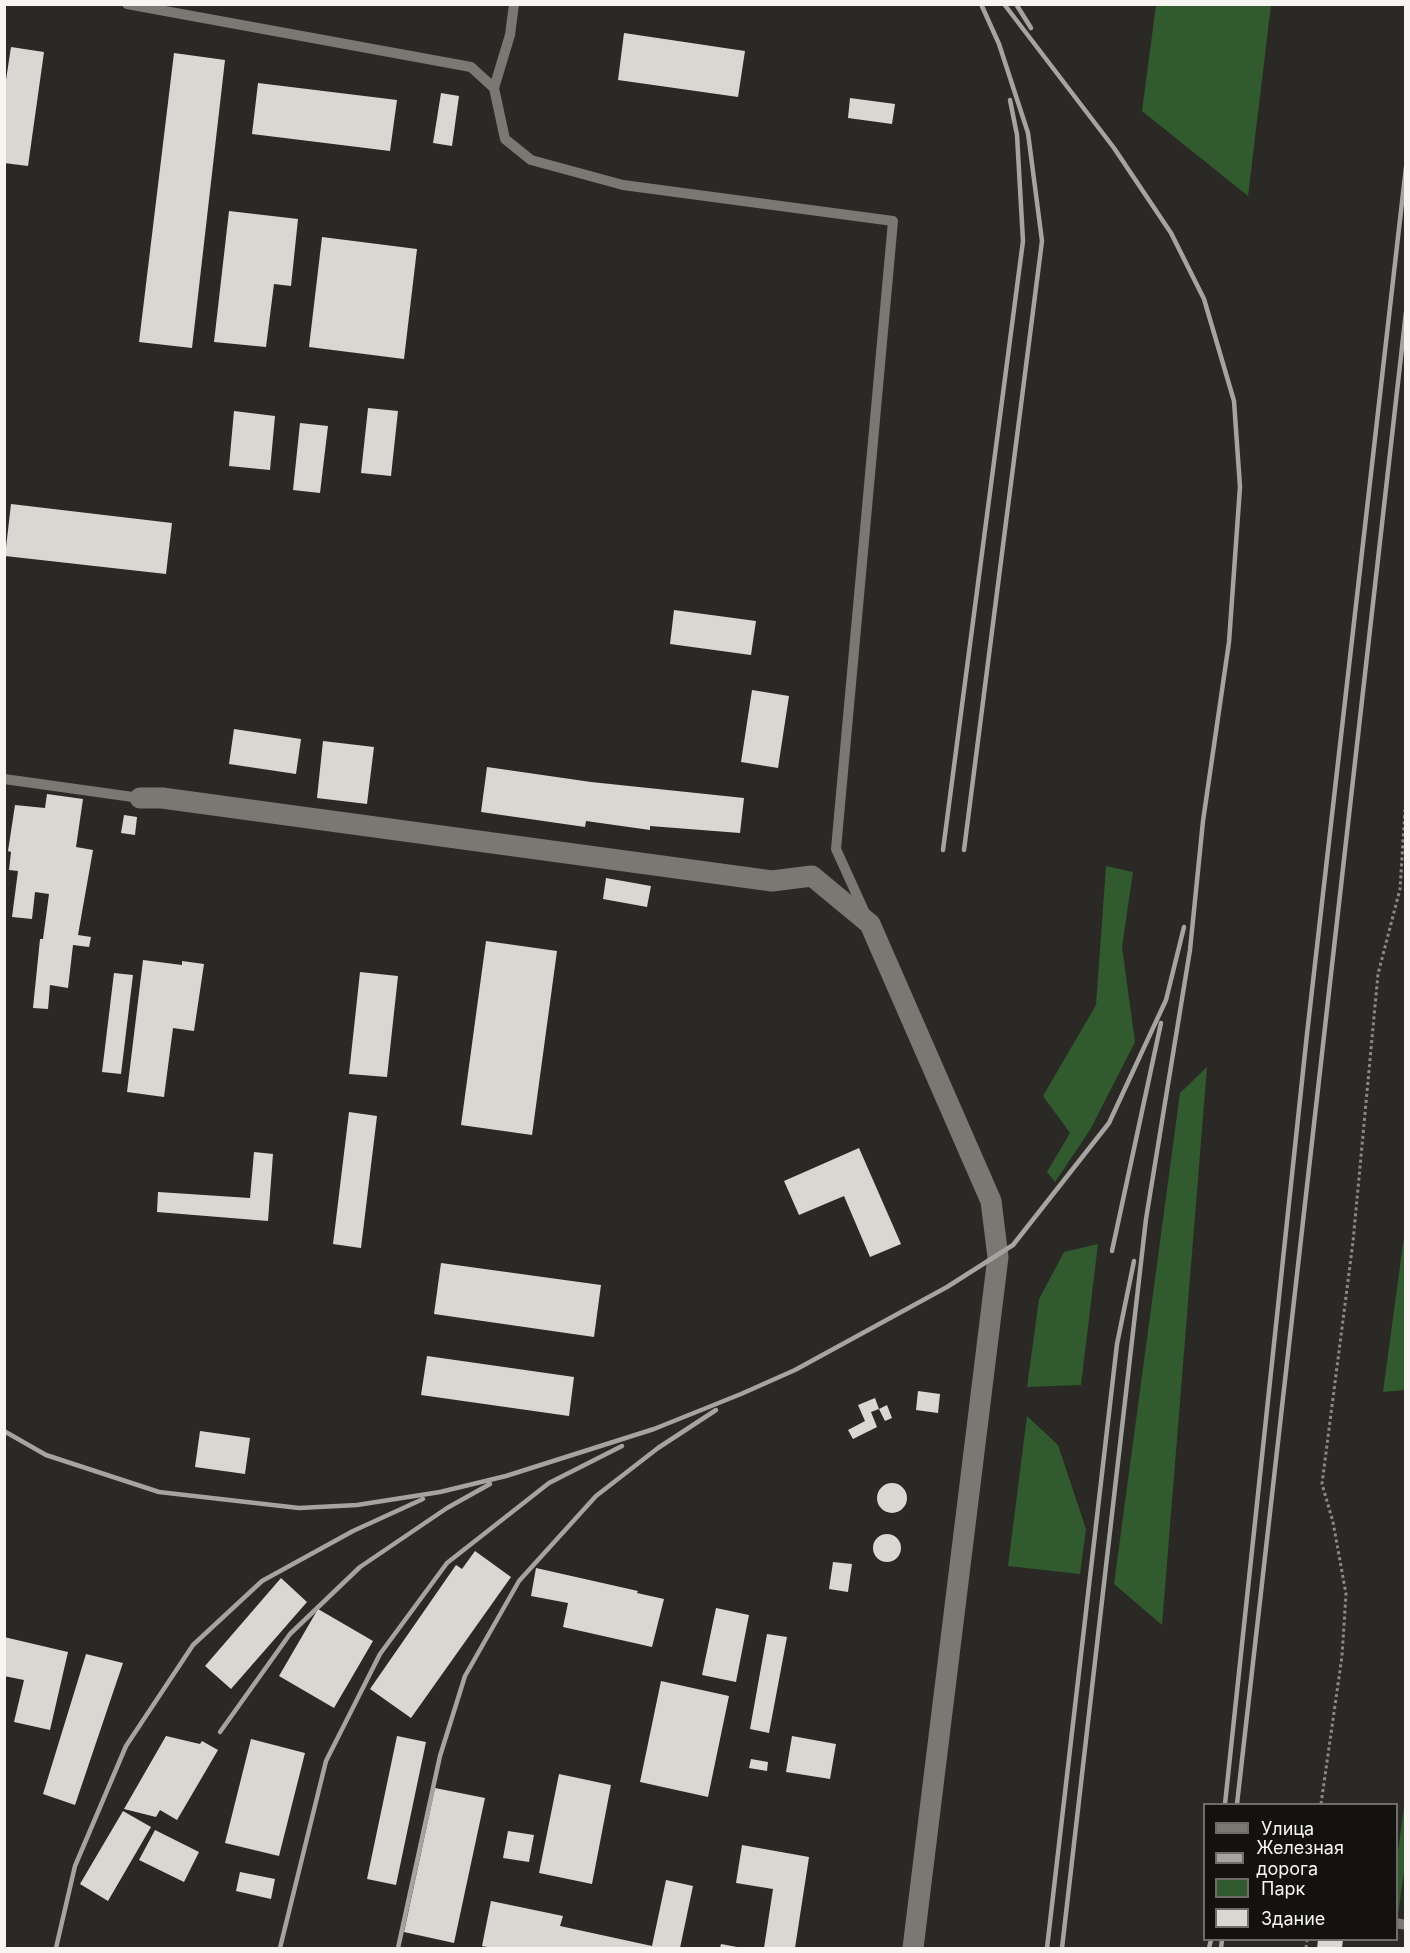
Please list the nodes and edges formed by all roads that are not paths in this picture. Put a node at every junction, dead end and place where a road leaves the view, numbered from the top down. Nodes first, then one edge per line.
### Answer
1 (127, 4) edge
2 (514, 4) edge
3 (494, 88) junction
4 (4, 779) edge
5 (140, 798) joint
6 (870, 924) junction
7 (913, 1948) edge

1 - 3 lane
2 - 3 lane
3 - 6 lane
4 - 5 lane
5 - 6 street
6 - 7 street

